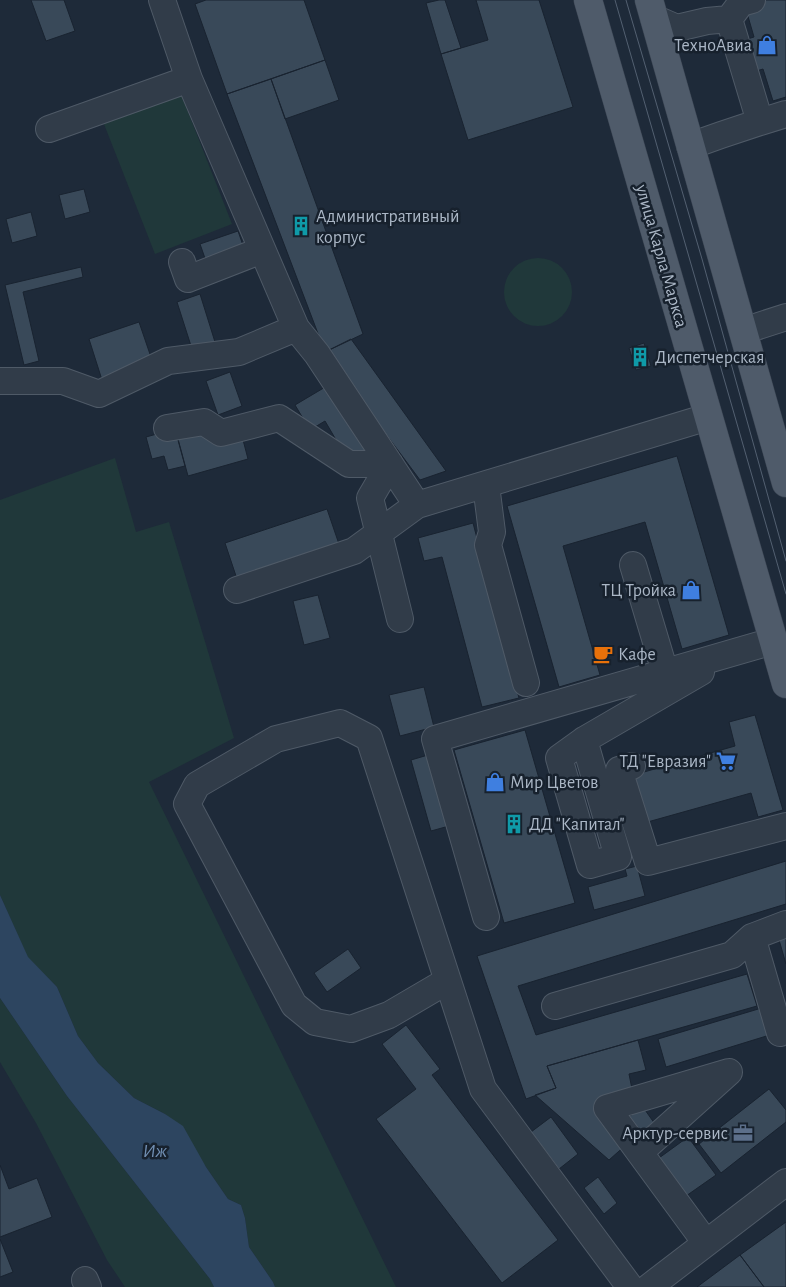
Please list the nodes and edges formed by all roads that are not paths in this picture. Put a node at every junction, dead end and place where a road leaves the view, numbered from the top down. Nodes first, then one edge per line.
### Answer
1 (162, 0) edge
2 (588, 0) edge
3 (752, 0) edge
4 (651, 9) edge
5 (729, 19) junction
6 (189, 78) junction
7 (786, 114) edge
8 (760, 122) junction
9 (49, 129) dead end
10 (690, 146) junction
11 (262, 250) junction
12 (182, 262) dead end
13 (786, 317) edge
14 (296, 328) junction
15 (743, 331) junction
16 (0, 381) edge
17 (708, 417) junction
18 (168, 428) dead end
19 (390, 464) junction
20 (786, 483) edge
21 (486, 485) junction
22 (417, 505) junction
23 (378, 534) junction
24 (633, 565) dead end
25 (237, 590) dead end
26 (400, 619) dead end
27 (773, 641) junction
28 (736, 652) junction
29 (665, 672) junction
30 (526, 683) dead end
31 (786, 684) edge
32 (584, 740) dead end
33 (632, 766) dead end
34 (786, 826) edge
35 (486, 917) dead end
36 (786, 924) edge
37 (752, 937) junction
38 (448, 981) junction
39 (555, 1006) dead end
40 (780, 1033) dead end
41 (640, 1152) dead end
42 (786, 1182) edge
43 (706, 1243) junction
44 (630, 1287) edge
45 (649, 1287) edge

1 - 6 lane
2 - 17 main road, улица Карла Маркса
3 - 5 lane
4 - 5 lane
4 - 10 main road
5 - 8 lane
6 - 9 lane
6 - 11 lane
7 - 8 lane
8 - 10 lane
10 - 15 main road
11 - 12 lane
11 - 14 lane
13 - 15 lane
14 - 16 lane
14 - 19 lane
15 - 20 main road
17 - 21 lane
17 - 27 main road, улица Карла Маркса
18 - 19 lane
19 - 22 lane
19 - 23 lane
21 - 22 lane
21 - 30 lane
22 - 23 lane
23 - 25 lane
23 - 26 lane
24 - 29 lane
27 - 28 lane
27 - 31 main road, улица Карла Маркса
28 - 29 lane
28 - 32 lane
29 - 35 lane
33 - 34 lane
36 - 37 lane
37 - 39 lane
37 - 40 lane
38 - 38 lane
38 - 44 lane
41 - 43 lane
42 - 43 lane
43 - 45 lane

